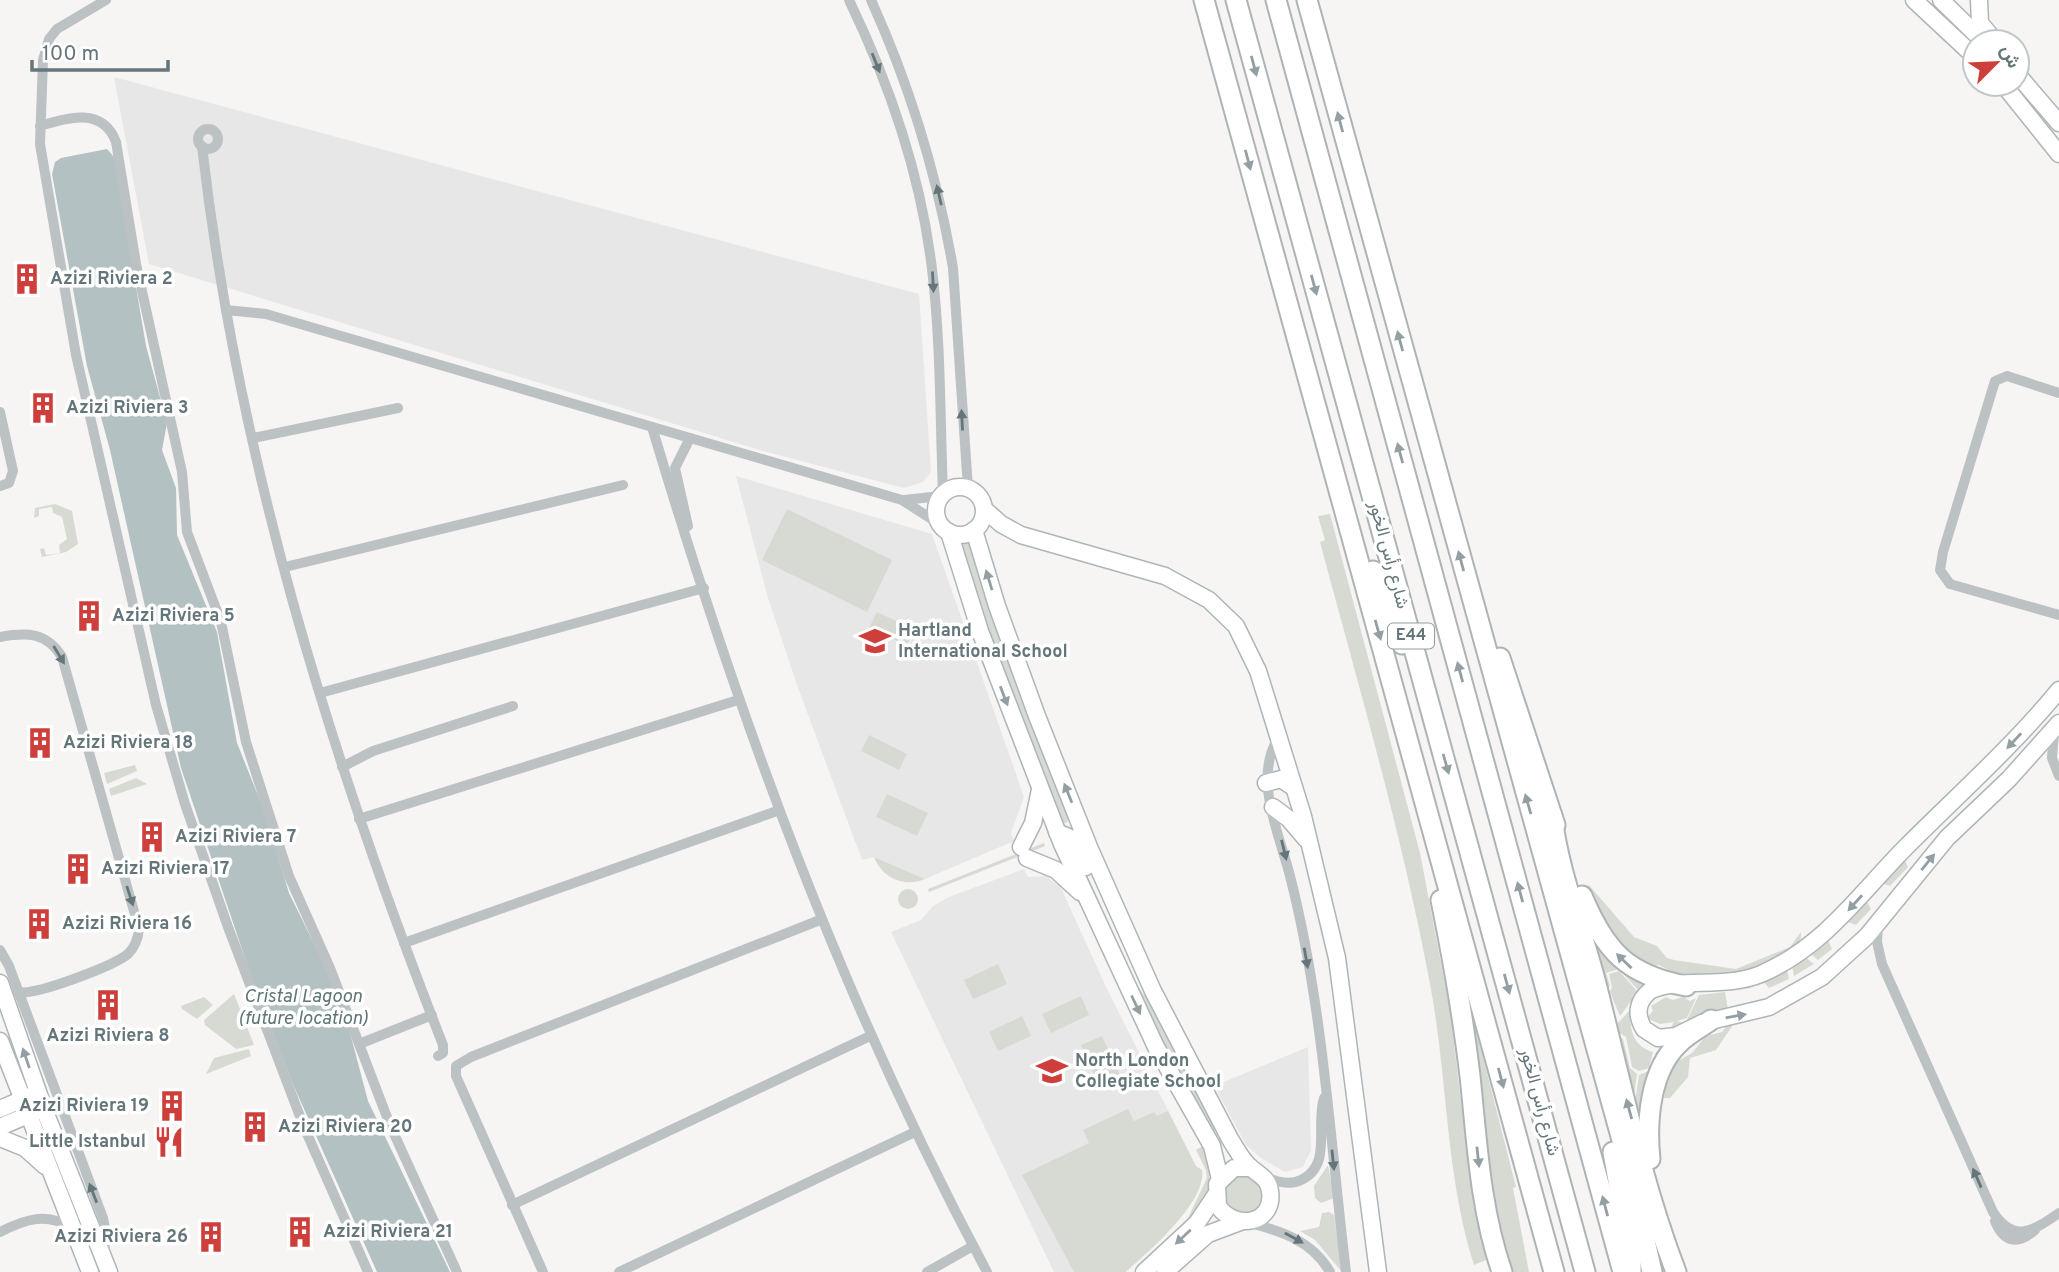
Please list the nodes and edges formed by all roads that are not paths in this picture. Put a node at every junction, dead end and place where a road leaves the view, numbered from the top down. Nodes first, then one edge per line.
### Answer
1 (106, 0) edge
2 (849, 0) edge
3 (871, 0) edge
4 (1204, 0) edge
5 (1236, 0) edge
6 (1276, 0) edge
7 (1307, 0) edge
8 (1914, 0) edge
9 (1970, 0) edge
10 (1979, 0) edge
11 (1946, 4) edge
12 (1938, 22) junction
13 (1970, 28) edge
14 (1984, 28) edge
15 (1961, 44) edge
16 (2031, 86) edge
17 (2031, 89) edge
18 (2038, 96) junction
19 (2014, 98) edge
20 (2059, 123) edge
21 (40, 125) junction
22 (202, 146) dead end
23 (2059, 154) edge
24 (226, 310) junction
25 (2059, 393) edge
26 (398, 408) dead end
27 (0, 412) edge
28 (652, 427) junction
29 (253, 438) junction
30 (690, 438) junction
31 (1336, 480) junction
32 (623, 485) dead end
33 (0, 486) edge
34 (968, 488) junction
35 (942, 495) junction
36 (902, 500) junction
37 (984, 509) junction
38 (945, 528) junction
39 (975, 529) junction
40 (691, 546) junction
41 (285, 566) junction
42 (704, 588) junction
43 (1472, 602) junction
44 (2059, 615) edge
45 (1241, 635) junction
46 (0, 637) edge
47 (2059, 690) edge
48 (320, 693) junction
49 (738, 700) junction
50 (513, 706) dead end
51 (2057, 725) edge
52 (1436, 729) junction
53 (1278, 738) junction
54 (342, 767) junction
55 (2059, 776) edge
56 (1266, 783) junction
57 (1293, 787) junction
58 (1040, 788) junction
59 (1273, 807) junction
60 (777, 811) junction
61 (1552, 816) junction
62 (359, 819) junction
63 (1432, 823) junction
64 (1071, 835) junction
65 (1313, 850) junction
66 (1087, 898) junction
67 (820, 920) junction
68 (1878, 922) junction
69 (404, 943) junction
70 (0, 950) edge
71 (1577, 981) junction
72 (0, 983) edge
73 (1686, 986) junction
74 (18, 992) junction
75 (432, 1015) junction
76 (1711, 1020) junction
77 (870, 1036) junction
78 (1, 1044) edge
79 (359, 1044) junction
80 (438, 1056) dead end
81 (0, 1072) edge
82 (38, 1093) junction
83 (1326, 1093) junction
84 (22, 1100) junction
85 (0, 1109) edge
86 (44, 1109) junction
87 (28, 1116) junction
88 (0, 1128) edge
89 (915, 1132) junction
90 (0, 1138) edge
91 (47, 1168) junction
92 (1257, 1172) junction
93 (1220, 1179) junction
94 (1215, 1196) junction
95 (512, 1205) junction
96 (2059, 1213) edge
97 (1243, 1222) junction
98 (72, 1228) junction
99 (0, 1233) edge
100 (1668, 1245) junction
101 (973, 1246) junction
102 (106, 1265) edge
103 (90, 1272) edge
104 (368, 1272) edge
105 (457, 1272) edge
106 (543, 1272) edge
107 (619, 1272) edge
108 (927, 1272) edge
109 (987, 1272) edge
110 (1144, 1272) edge
111 (1165, 1272) edge
112 (1330, 1272) edge
113 (1346, 1272) edge
114 (1378, 1272) edge
115 (1502, 1272) edge
116 (1554, 1272) edge
117 (1585, 1272) edge
118 (1623, 1272) edge
119 (1631, 1272) edge
120 (1652, 1272) edge
121 (1676, 1272) edge

1 - 21 street
2 -> 35 street
34 -> 3 street
4 -> 31 highway
5 -> 52 highway, شارع رأس الخور / E44
118 -> 6 highway, شارع رأس الخور / E44
43 -> 7 highway
8 - 12 street
9 - 11 street
10 - 14 street
11 - 12 street
11 - 13 street
12 - 15 street
16 - 18 street
17 - 18 street
18 - 20 street
19 - 23 street
21 - 79 street
21 - 104 street
22 - 24 street
24 - 28 street
24 - 29 street
25 - 44 street
26 - 29 street
27 - 33 street
28 - 30 street
28 - 40 street
29 - 41 street
30 - 36 street
30 - 40 street
31 - 52 highway
31 -> 63 highway
32 - 41 street
34 - 35 street
34 - 37 street
35 - 36 street
35 - 38 street
36 - 38 street
37 - 39 street
37 - 45 street
38 - 39 street
38 -> 58 street
39 - 45 street
64 -> 39 street
40 - 42 street
41 - 48 street
42 - 48 street
42 - 49 street
43 - 61 highway
71 -> 43 highway
45 - 53 street
46 -> 74 street
47 -> 73 street
48 - 54 street
49 - 60 street
49 - 62 street
50 - 54 street
51 - 55 street
68 -> 51 street
52 -> 117 highway, شارع رأس الخور / E44
53 - 56 street
53 - 57 street
54 - 62 street
56 - 57 street
56 - 59 street
57 - 65 street
58 - 64 street
58 - 66 street
59 - 65 street
59 -> 83 street
60 - 67 street
60 - 69 street
73 -> 61 highway
100 -> 61 highway
62 - 69 street
63 -> 115 highway
63 -> 116 highway
64 - 66 street
64 - 92 street
65 - 114 street
66 -> 93 street
67 - 77 street
67 - 95 street
76 -> 68 street
96 -> 68 street
69 - 75 street
70 - 74 street
71 - 119 highway
71 - 120 highway
82 -> 72 street
73 - 76 street
102 -> 74 street
75 - 79 street
75 - 80 street
76 - 100 highway
77 - 89 street
77 - 95 street
78 - 81 street
78 - 84 street
79 - 105 street
82 - 84 street
82 - 86 street
83 - 92 street
83 -> 113 street
84 - 85 street
84 - 87 street
86 - 87 street
86 - 102 street
87 - 88 street
87 - 91 street
89 - 101 street
89 - 107 street
90 - 91 street
91 - 98 street
92 - 93 street
92 - 97 street
93 - 94 street
94 - 97 street
94 -> 110 street
95 - 106 street
97 - 111 street
97 -> 112 street
98 - 99 street
98 - 103 street
100 - 121 highway
101 - 108 street
101 - 109 street

